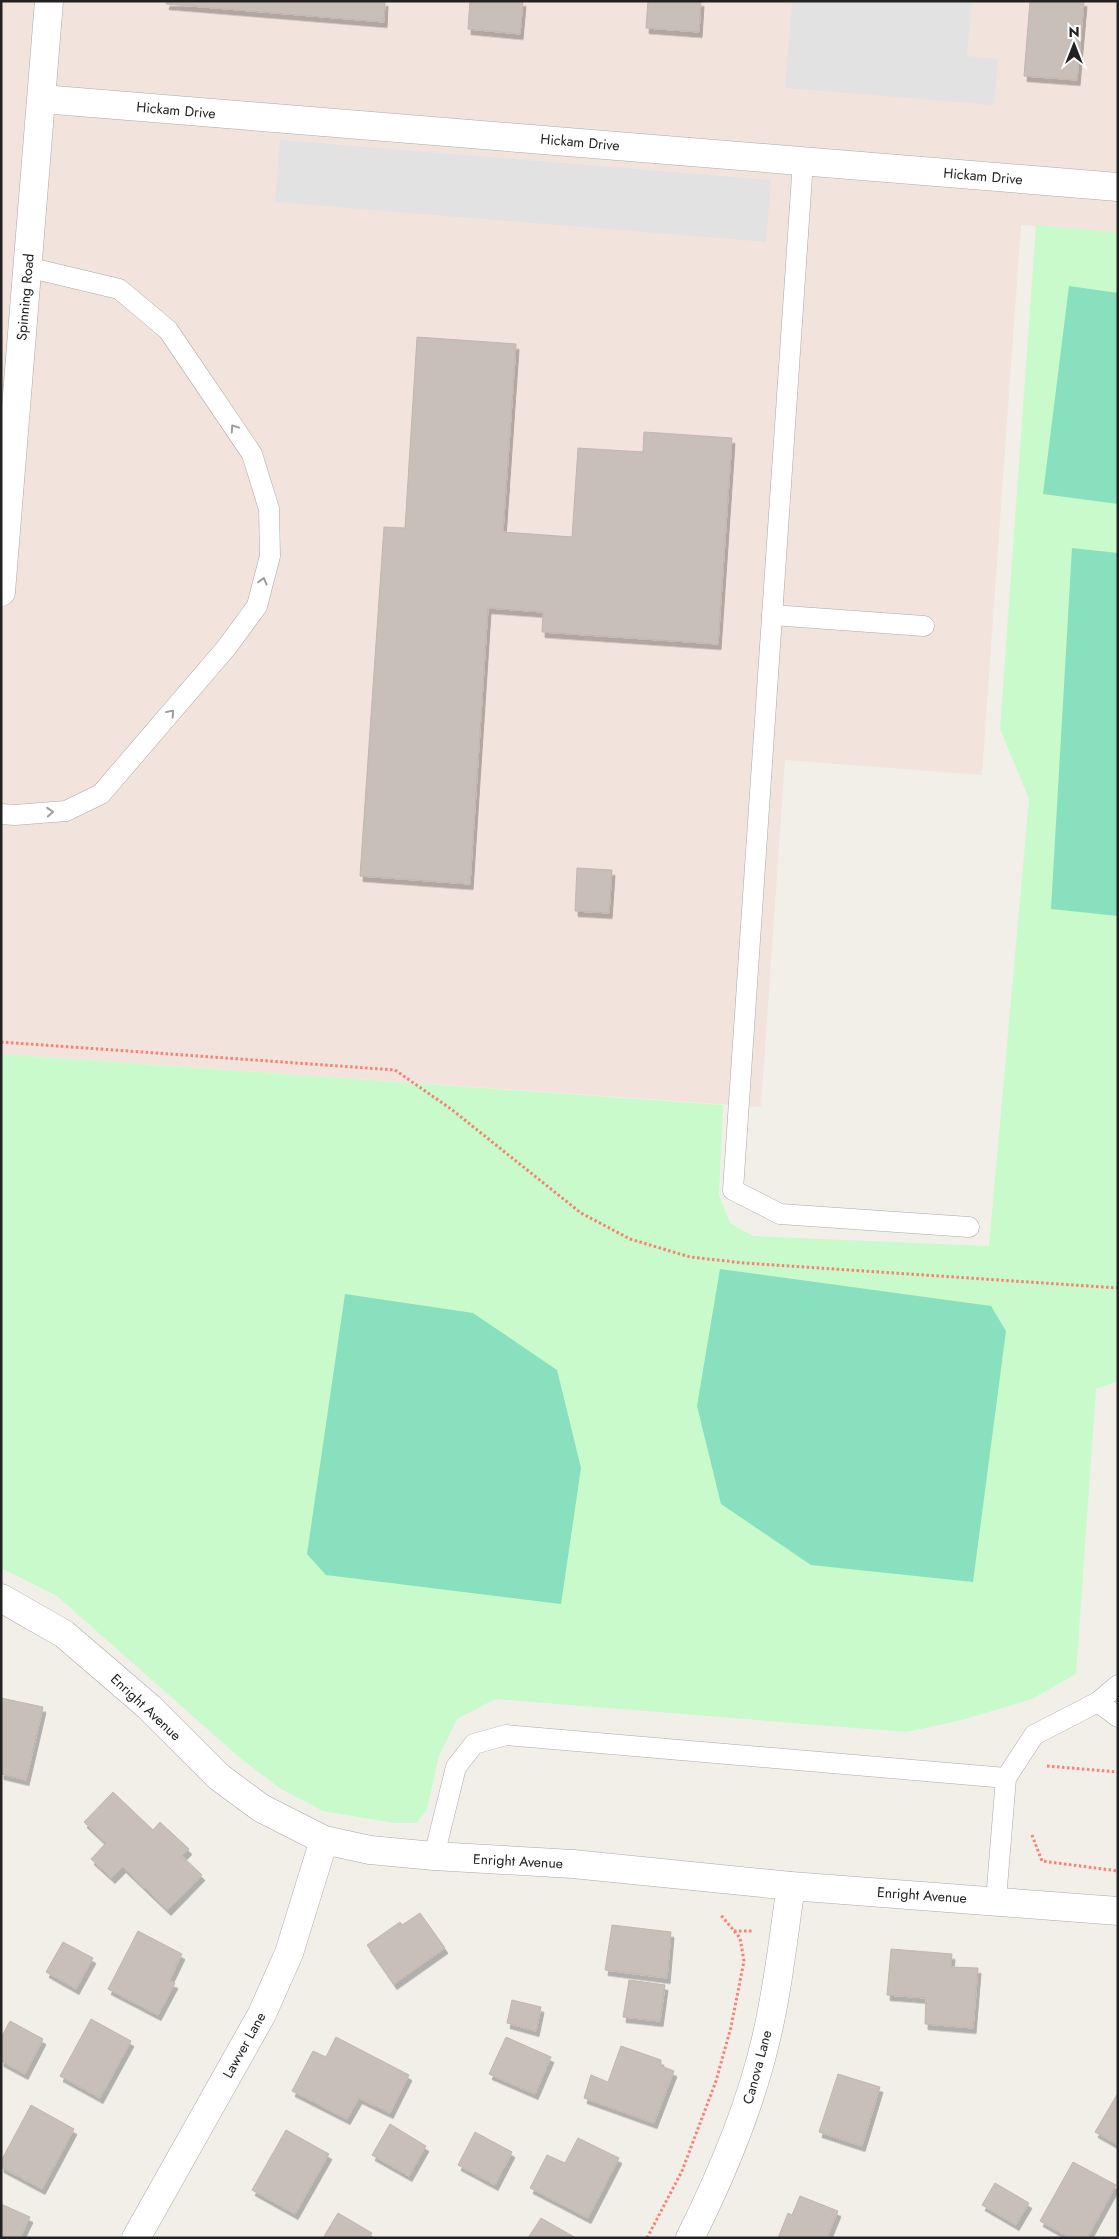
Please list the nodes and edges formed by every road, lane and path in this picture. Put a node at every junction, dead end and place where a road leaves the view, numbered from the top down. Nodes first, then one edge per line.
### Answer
1 (49, 1) edge
2 (42, 99) junction
3 (803, 161) junction
4 (1118, 187) edge
5 (27, 267) junction
6 (9, 396) edge
7 (1, 592) edge
8 (772, 615) junction
9 (924, 626) dead end
10 (1, 814) edge
11 (1, 1042) edge
12 (969, 1227) dead end
13 (1118, 1288) edge
14 (1, 1598) edge
15 (1118, 1685) edge
16 (1098, 1702) junction
17 (1118, 1717) edge
18 (1045, 1766) dead end
19 (1118, 1772) edge
20 (1006, 1778) junction
21 (1030, 1830) dead end
22 (324, 1840) junction
23 (434, 1856) junction
24 (1118, 1871) edge
25 (791, 1886) junction
26 (996, 1900) junction
27 (1118, 1911) edge
28 (716, 1912) dead end
29 (136, 2238) edge
30 (647, 2238) edge
31 (690, 2238) edge

1 - 2 street, Spinning Road
2 - 3 street, Hickam Drive
2 - 5 street, Spinning Road
3 - 4 street, Hickam Drive
3 - 8 lane
5 - 6 street, Spinning Road
10 -> 5 lane
6 - 7 street, Spinning Road
8 - 9 lane
8 - 12 lane
11 - 13 path
14 - 22 street, Enright Avenue
15 - 16 lane
16 - 17 lane
16 - 20 lane
18 - 19 path
20 - 23 lane
20 - 26 lane
21 - 24 path
22 - 23 street, Enright Avenue
22 - 29 street, Lawver Lane
23 - 25 street, Enright Avenue
25 - 26 street, Enright Avenue
25 - 31 street, Canova Lane
26 - 27 street, Enright Avenue
28 - 30 path

